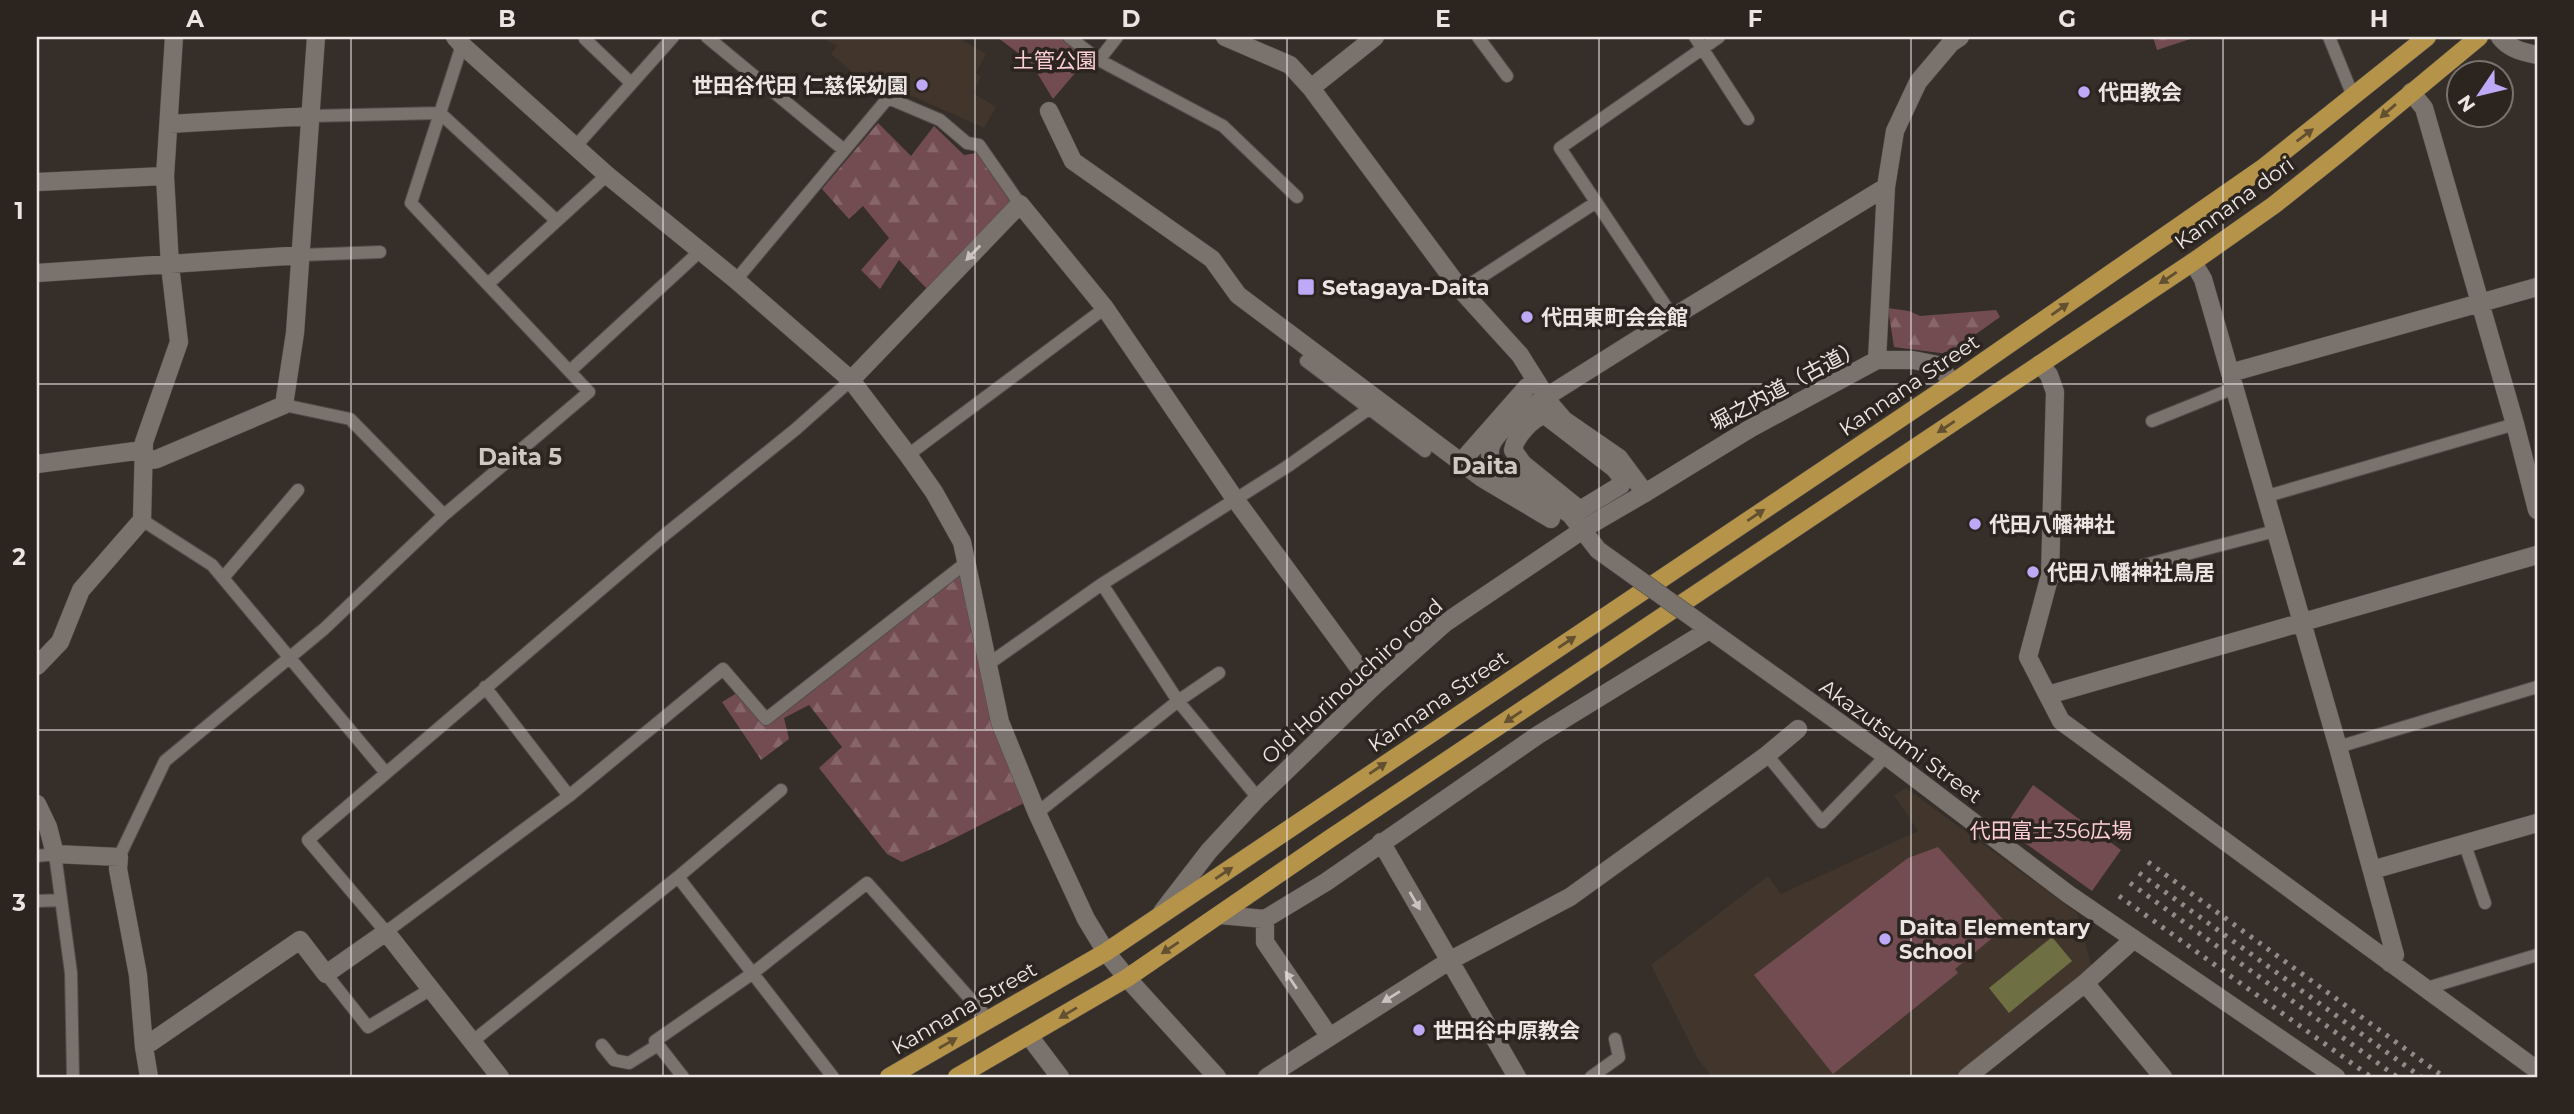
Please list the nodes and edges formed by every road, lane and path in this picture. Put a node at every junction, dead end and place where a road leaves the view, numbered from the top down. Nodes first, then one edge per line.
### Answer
1 (174, 37) edge
2 (316, 37) edge
3 (673, 37) edge
4 (707, 37) edge
5 (1069, 37) edge
6 (1117, 37) edge
7 (1225, 37) edge
8 (1375, 37) edge
9 (1478, 37) edge
10 (1719, 37) edge
11 (2329, 37) edge
12 (2427, 37) edge
13 (2479, 37) edge
14 (2500, 37) edge
15 (585, 39) dead end
16 (1952, 39) edge
17 (458, 41) edge
18 (1699, 42) edge
19 (2537, 55) edge
20 (1098, 60) junction
21 (1507, 76) dead end
22 (631, 83) junction
23 (1311, 88) junction
24 (2411, 92) junction
25 (2353, 96) junction
26 (1049, 111) dead end
27 (440, 113) junction
28 (311, 116) junction
29 (1748, 119) dead end
30 (169, 124) junction
31 (575, 147) junction
32 (844, 150) junction
33 (607, 175) junction
34 (165, 176) junction
35 (37, 182) edge
36 (1886, 187) junction
37 (1297, 197) dead end
38 (1595, 203) junction
39 (1020, 204) junction
40 (557, 221) junction
41 (380, 252) dead end
42 (699, 252) junction
43 (302, 255) junction
44 (2193, 261) junction
45 (170, 265) junction
46 (37, 273) edge
47 (736, 280) junction
48 (489, 283) junction
49 (2537, 287) edge
50 (1461, 290) junction
51 (2479, 303) junction
52 (1105, 308) junction
53 (1673, 317) junction
54 (1877, 360) junction
55 (1306, 361) dead end
56 (2040, 364) junction
57 (570, 371) junction
58 (851, 380) junction
59 (2232, 380) junction
60 (1954, 383) junction
61 (1527, 387) dead end
62 (1546, 397) junction
63 (284, 405) junction
64 (1370, 408) junction
65 (2152, 421) dead end
66 (2515, 424) junction
67 (1425, 451) dead end
68 (908, 455) junction
69 (144, 456) junction
70 (1461, 462) junction
71 (37, 464) edge
72 (298, 490) dead end
73 (1645, 493) junction
74 (2264, 496) junction
75 (1235, 499) junction
76 (1572, 504) joint
77 (2537, 510) edge
78 (444, 515) junction
79 (1551, 519) dead end
80 (142, 520) junction
81 (1582, 531) junction
82 (2275, 531) junction
83 (2537, 555) edge
84 (967, 562) junction
85 (2050, 575) junction
86 (223, 579) junction
87 (1102, 584) junction
88 (2300, 622) junction
89 (1705, 626) junction
90 (289, 659) junction
91 (987, 665) junction
92 (37, 666) edge
93 (1219, 673) dead end
94 (485, 687) junction
95 (1373, 687) junction
96 (2537, 687) edge
97 (2048, 695) junction
98 (1178, 701) junction
99 (1798, 729) dead end
100 (2338, 747) junction
101 (1768, 755) junction
102 (1885, 756) junction
103 (386, 773) junction
104 (781, 790) dead end
105 (569, 796) junction
106 (1258, 798) junction
107 (37, 804) edge
108 (1037, 813) junction
109 (2537, 823) edge
110 (1381, 842) junction
111 (2465, 845) junction
112 (46, 855) edge
113 (119, 857) junction
114 (2372, 870) junction
115 (677, 877) junction
116 (61, 900) junction
117 (37, 901) edge
118 (2485, 903) dead end
119 (1220, 915) junction
120 (1158, 917) junction
121 (1265, 919) junction
122 (386, 932) junction
123 (2134, 939) junction
124 (1106, 952) junction
125 (2537, 955) edge
126 (1449, 961) junction
127 (2390, 963) junction
128 (752, 973) junction
129 (326, 974) junction
130 (1126, 978) junction
131 (2085, 983) junction
132 (2427, 988) junction
133 (430, 989) junction
134 (989, 1020) junction
135 (1029, 1036) junction
136 (1329, 1036) junction
137 (1615, 1039) dead end
138 (473, 1041) junction
139 (602, 1045) dead end
140 (658, 1045) junction
141 (144, 1047) junction
142 (2537, 1070) edge
143 (1979, 1074) edge
144 (73, 1077) edge
145 (149, 1077) edge
146 (500, 1077) edge
147 (683, 1077) edge
148 (833, 1077) edge
149 (889, 1077) edge
150 (957, 1077) edge
151 (1060, 1077) edge
152 (1217, 1077) edge
153 (1266, 1077) edge
154 (1517, 1077) edge
155 (1591, 1077) edge
156 (2164, 1077) edge
157 (2336, 1077) edge

1 - 30 street
2 - 28 street
3 - 22 lane
4 - 32 lane
5 - 20 lane
6 - 20 lane
7 - 23 street
8 - 23 street
9 - 21 lane
10 - 18 lane
11 - 25 lane
12 - 25 main road
13 - 24 main road, Kannana dori
14 - 19 street
15 - 22 lane
16 - 36 street
17 - 27 lane
17 - 31 street
18 - 29 lane
18 - 38 lane
20 - 37 lane
22 - 31 lane
23 - 50 street
24 -> 44 main road, Kannana dori
24 - 51 street
60 -> 25 main road, Kannana Street
26 - 70 street
27 - 28 lane
27 - 40 lane
27 - 48 lane
28 - 30 street
28 - 43 street
30 - 34 street
31 - 33 street
32 - 39 lane
32 - 47 lane
33 - 40 lane
33 - 42 street
34 - 35 street
34 - 45 street
36 - 53 street
36 - 54 street
38 - 50 lane
38 - 53 lane
39 - 52 street
39 -> 58 street
40 - 48 lane
41 - 43 lane
42 - 47 street
42 - 57 lane
43 - 45 street
43 - 63 street
44 -> 56 main road, Kannana dori
44 - 59 street
45 - 46 street
45 - 69 street
47 - 58 street
48 - 57 lane
49 - 51 street
50 - 62 street
51 - 59 street
51 - 66 street
52 - 68 lane
52 - 75 street
53 - 62 street
54 - 60 street, 堀之内道（古道）
54 - 73 street, 堀之内道（古道）
55 - 64 lane
56 - 85 street
56 -> 119 main road
57 - 78 lane
58 - 68 street
58 - 94 lane
59 - 65 lane
59 - 74 street
120 -> 60 main road, Kannana Street
61 - 70 street
62 - 73 street
62 - 81 street, Akazutsumi Street
63 - 69 street
63 - 78 lane
64 - 67 lane
64 - 75 lane
66 - 74 lane
66 - 77 street
68 - 84 street
69 - 71 street
69 - 80 street
70 - 79 street
72 - 86 lane
73 - 81 street, Old Horinouchiro road
74 - 82 street
75 - 87 lane
75 - 95 street
76 - 76 street
78 - 90 lane
80 - 86 lane
80 - 92 street
81 - 89 street, Akazutsumi Street, bridge
81 - 95 street, Old Horinouchiro road
82 - 85 lane
82 - 88 street
83 - 88 street
84 - 91 street
84 - 105 lane
85 - 97 street
86 - 90 lane
87 - 91 lane
87 - 98 lane
88 - 97 street
88 - 100 street
89 - 102 street, Akazutsumi Street
89 - 110 street
90 - 103 lane
90 - 113 lane
91 - 108 street
93 - 98 lane
94 - 103 lane
94 - 105 lane
95 - 106 street, Old Horinouchiro road
96 - 100 lane
97 - 127 street
98 - 106 lane
98 - 108 lane
99 - 101 street
100 - 114 street
101 - 102 lane
101 - 126 street
102 - 123 street, Akazutsumi Street
103 - 122 lane
104 - 115 lane
105 - 122 lane
106 - 120 street, Old Horinouchiro road
107 - 112 street
108 - 124 street
109 - 111 street
110 - 121 street
110 -> 126 street
111 - 114 street
111 - 118 lane
112 - 113 street
112 - 116 lane
113 - 141 street
114 - 127 street
115 - 128 lane
115 - 138 lane
116 - 117 lane
116 - 144 lane
119 - 121 street
119 -> 130 main road
120 - 124 main road, Kannana Street
136 -> 121 street
122 - 129 street
122 - 133 street
123 - 131 street
123 - 157 street, Akazutsumi Street
124 - 130 street
124 - 134 main road, Kannana Street
125 - 132 lane
126 -> 136 street
126 - 154 street
127 - 132 street
128 - 134 lane
128 - 140 lane
128 - 148 lane
129 - 133 lane
129 - 141 street
130 -> 135 main road
130 - 152 street
131 - 143 street
131 - 156 street
132 - 142 street
133 - 138 street
149 -> 134 main road, Kannana Street
135 - 150 main road
135 - 151 street
136 - 153 street
137 - 155 lane
138 - 146 street
139 - 140 lane
140 - 147 lane
141 - 145 street

